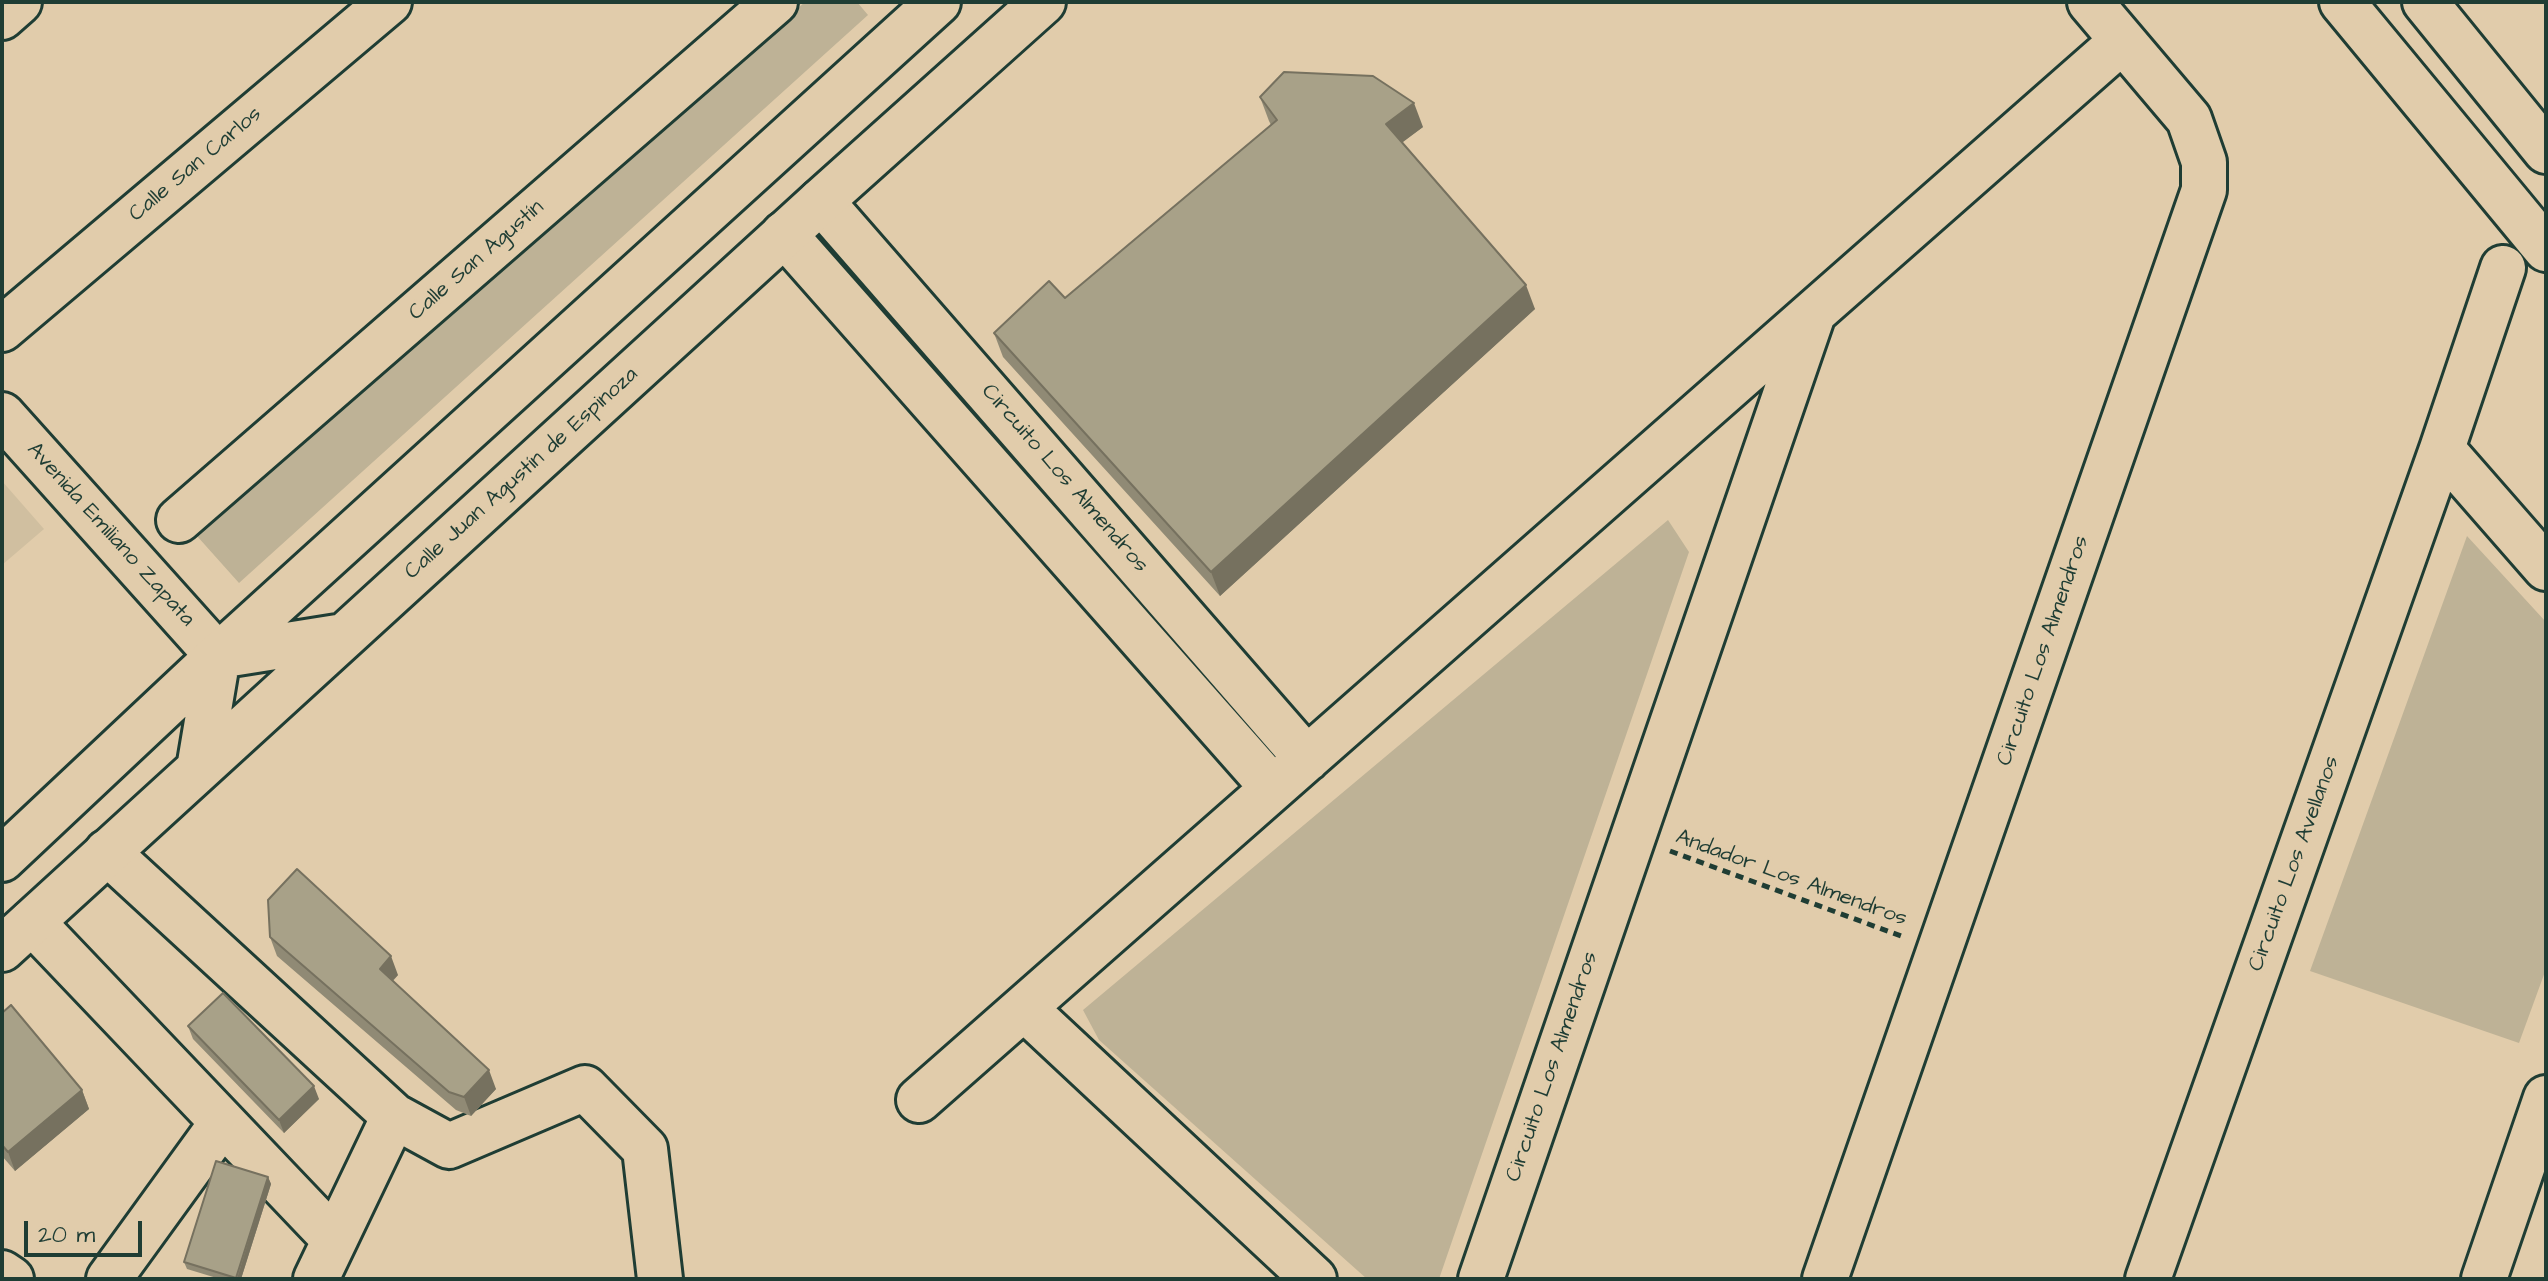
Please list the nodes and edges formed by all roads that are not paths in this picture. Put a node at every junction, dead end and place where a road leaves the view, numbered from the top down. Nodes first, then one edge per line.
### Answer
1 (19, 2) edge
2 (389, 2) edge
3 (775, 2) edge
4 (1043, 2) edge
5 (2090, 2) edge
6 (2425, 2) edge
7 (2352, 6) edge
8 (920, 8) edge
9 (2, 17) edge
10 (2121, 42) junction
11 (2546, 151) edge
12 (821, 201) junction
13 (784, 234) junction
14 (2546, 249) edge
15 (2503, 268) dead end
16 (1814, 312) junction
17 (2, 329) edge
18 (2, 415) edge
19 (2442, 449) junction
20 (179, 520) dead end
21 (2546, 568) edge
22 (1190, 623) junction
23 (344, 636) junction
24 (1156, 653) junction
25 (218, 656) junction
26 (1307, 759) junction
27 (199, 769) junction
28 (1273, 788) junction
29 (107, 852) junction
30 (2, 859) edge
31 (17, 935) edge
32 (1024, 1008) junction
33 (2546, 1098) edge
34 (919, 1100) dead end
35 (394, 1116) junction
36 (222, 1123) junction
37 (334, 1239) junction
38 (109, 1279) edge
39 (316, 1279) edge
40 (660, 1279) edge
41 (1314, 1279) edge
42 (1481, 1279) edge
43 (1825, 1279) edge
44 (2148, 1279) edge
45 (2484, 1279) edge

1 - 9 street
2 - 17 street, Calle San Carlos
3 - 20 street, Calle San Agustín
4 - 12 street, Calle Juan Agustín de Espinoza
5 - 10 street, Circuito Los Almendros
6 - 11 street
7 - 14 street
8 - 25 street
10 - 16 street, Circuito Los Almendros
10 - 43 street, Circuito Los Almendros
12 - 13 street, Calle Juan Agustín de Espinoza
12 - 22 street, Circuito Los Almendros
13 - 23 street, Calle Juan Agustín de Espinoza
13 - 24 street, Circuito Los Almendros
15 - 19 street, Circuito Los Avellanos
16 - 26 street, Circuito Los Almendros
16 - 42 street, Circuito Los Almendros
18 - 25 street, Avenida Emiliano Zapata
19 - 21 street
19 - 44 street, Circuito Los Avellanos
22 - 24 street
22 - 26 street, Circuito Los Almendros
23 - 25 street
23 - 27 street, Calle Juan Agustín de Espinoza
24 - 28 street, Circuito Los Almendros
25 - 27 street
25 - 30 street
26 - 28 street, Circuito Los Almendros
27 - 29 street, Calle Juan Agustín de Espinoza
28 - 32 street, Circuito Los Almendros
29 - 31 street, Calle Juan Agustín de Espinoza
29 - 35 street
31 - 36 street
32 - 34 street, Circuito Los Almendros
32 - 41 street
33 - 45 street
35 - 37 street
35 - 40 street
36 - 37 street
36 - 38 street
37 - 39 street

